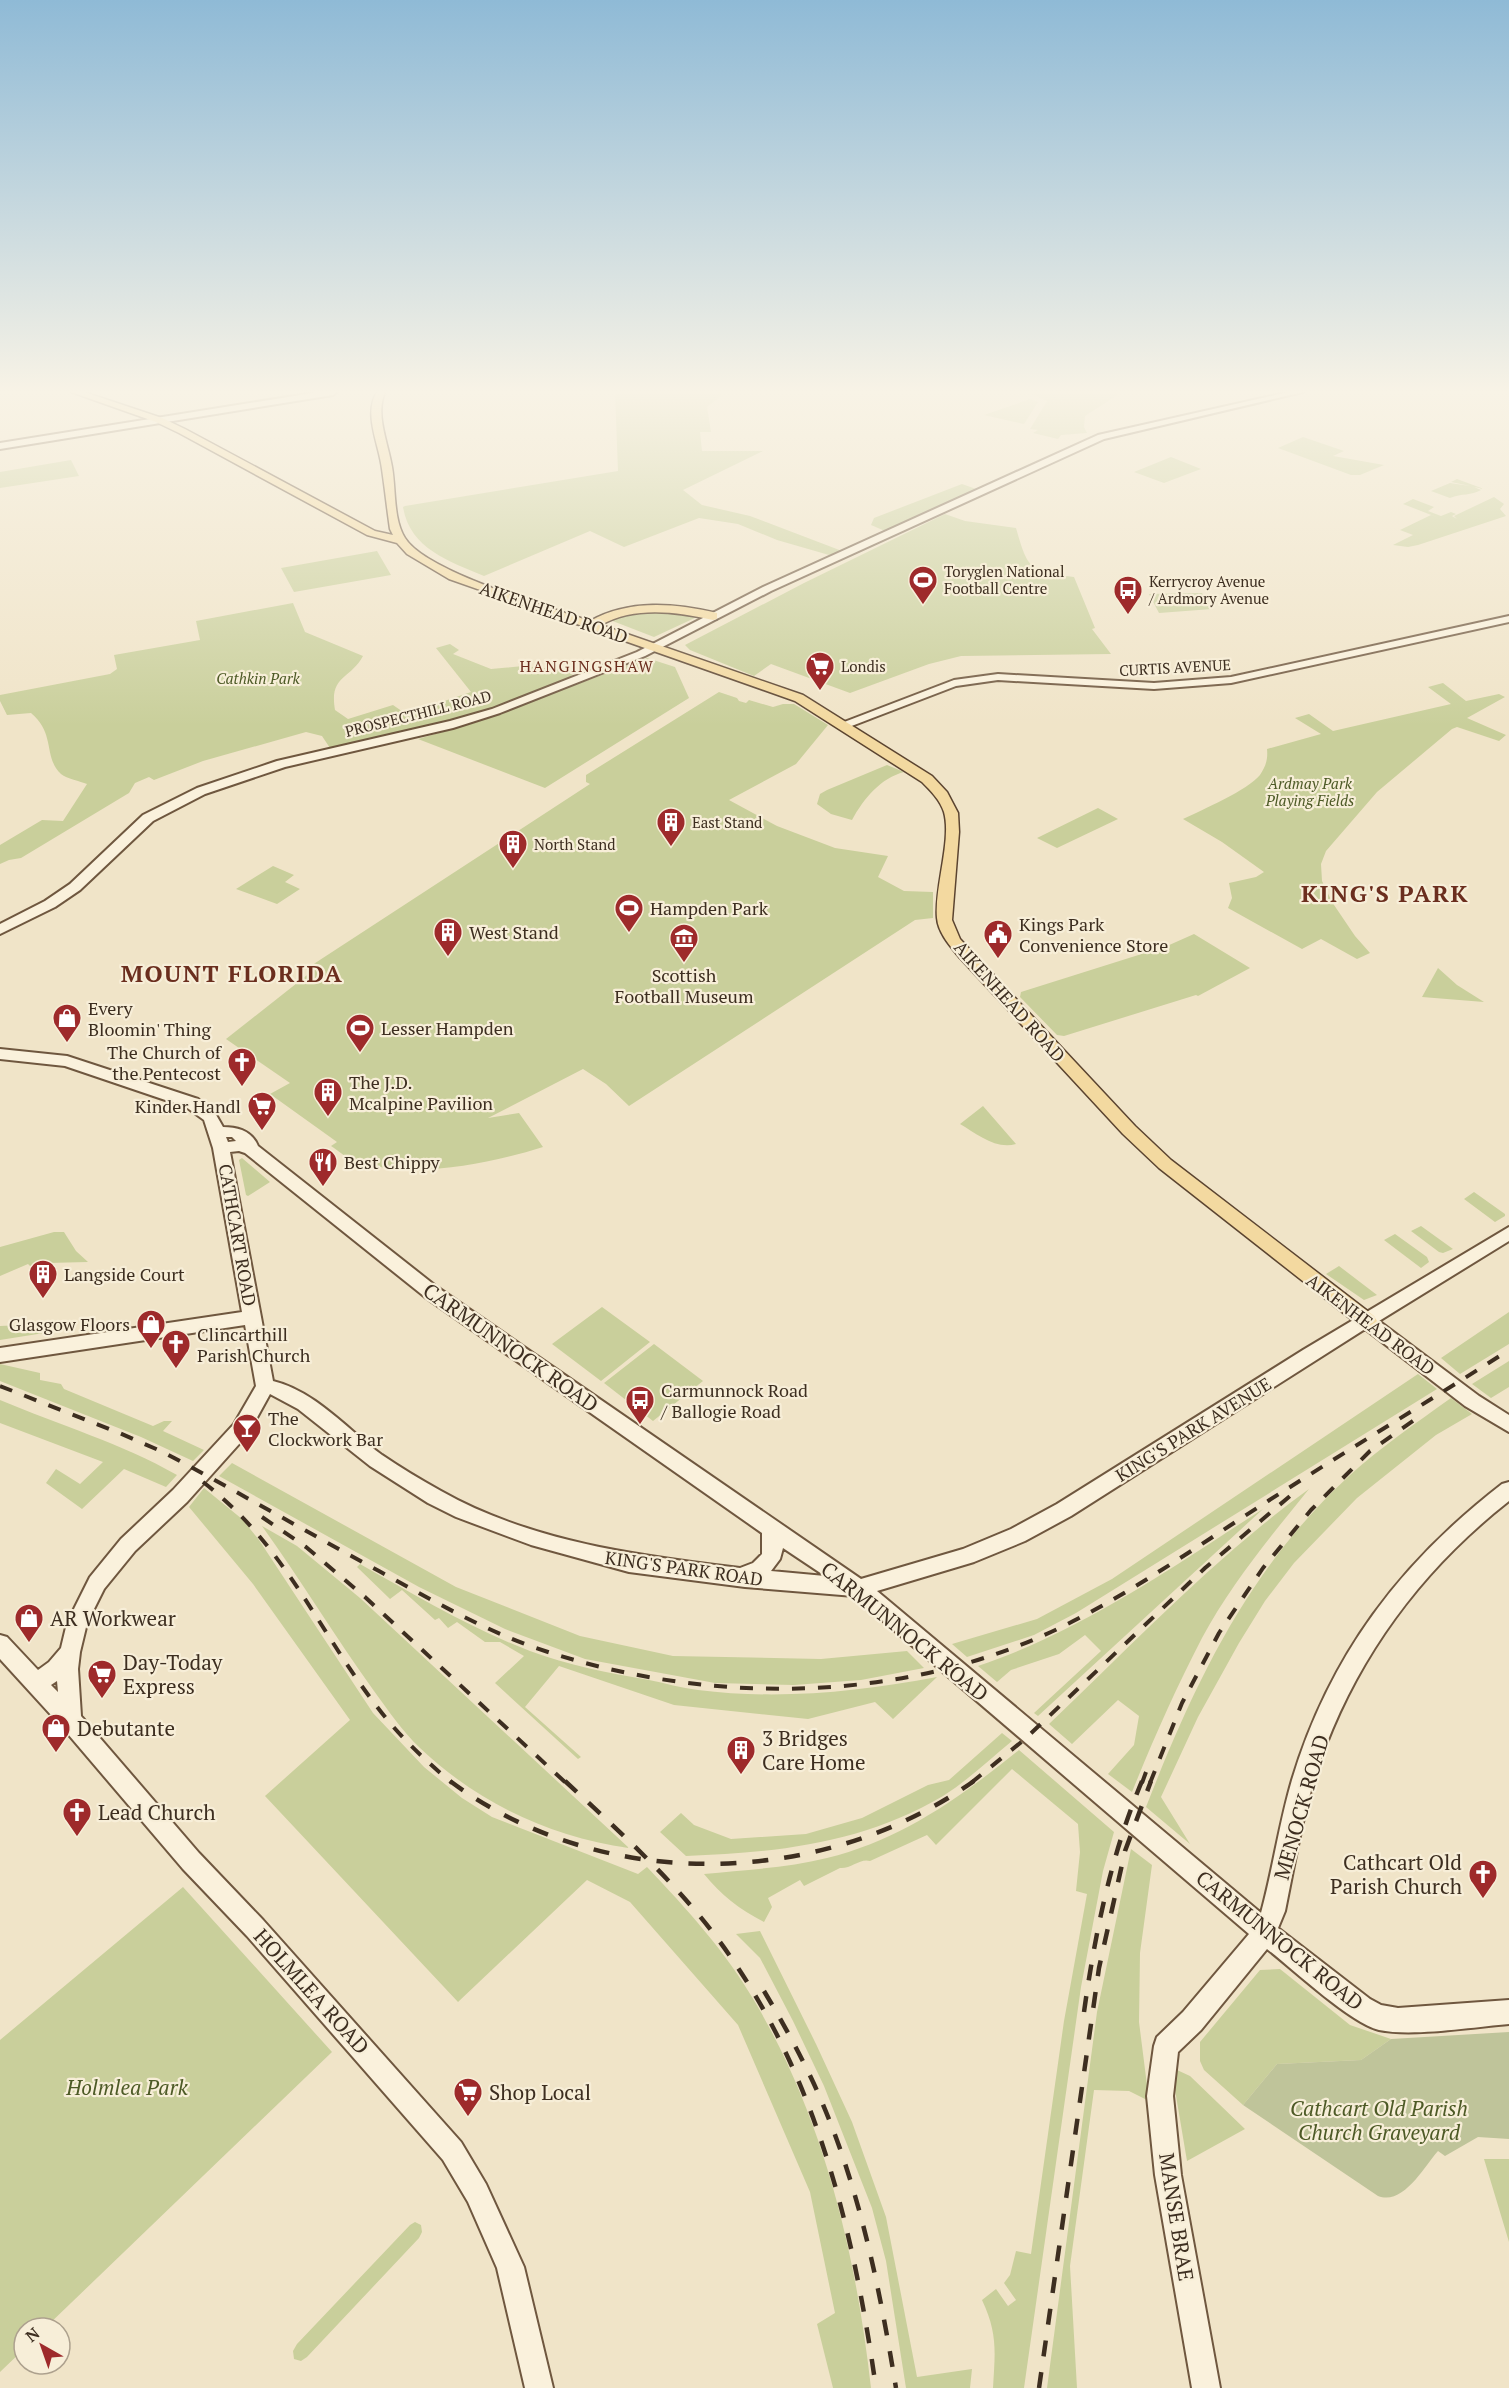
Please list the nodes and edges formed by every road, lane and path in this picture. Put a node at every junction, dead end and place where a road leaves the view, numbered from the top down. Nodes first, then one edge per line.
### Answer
1 (315, 503) edge
2 (393, 503) edge
3 (955, 503) edge
4 (398, 535) junction
5 (712, 616) junction
6 (1509, 619) edge
7 (591, 625) junction
8 (654, 647) junction
9 (844, 724) junction
10 (0, 930) edge
11 (0, 1054) edge
12 (220, 1140) junction
13 (1509, 1233) edge
14 (253, 1317) junction
15 (1367, 1321) junction
16 (2, 1355) edge
17 (265, 1386) junction
18 (1509, 1425) edge
19 (1509, 1490) edge
20 (771, 1528) junction
21 (745, 1578) junction
22 (859, 1588) junction
23 (0, 1644) edge
24 (70, 1652) junction
25 (36, 1684) junction
26 (70, 1719) junction
27 (1265, 1932) junction
28 (1509, 2012) edge
29 (1166, 2046) joint
30 (539, 2388) edge
31 (1206, 2388) edge

1 - 4 main road, AIKENHEAD ROAD
2 - 4 main road
3 - 5 main road, PROSPECTHILL ROAD
4 - 7 main road, AIKENHEAD ROAD
5 - 7 main road
5 - 8 main road, PROSPECTHILL ROAD
6 - 9 main road, CURTIS AVENUE
7 - 8 main road, AIKENHEAD ROAD
8 - 9 main road, AIKENHEAD ROAD
8 - 10 main road, PROSPECTHILL ROAD
9 - 15 main road, AIKENHEAD ROAD
11 - 12 main road, CATHCART ROAD
12 - 14 main road, CATHCART ROAD
12 - 20 main road, CARMUNNOCK ROAD
13 - 15 main road, KING'S PARK AVENUE
14 - 16 main road
14 - 17 main road, CATHCART ROAD
15 - 18 main road, AIKENHEAD ROAD
15 - 22 main road, KING'S PARK AVENUE
17 - 21 main road, KING'S PARK ROAD
17 - 24 main road
19 - 27 main road, MENOCK ROAD
20 - 21 main road
20 - 22 main road, CARMUNNOCK ROAD
21 - 22 main road, KING'S PARK ROAD
22 - 27 main road, CARMUNNOCK ROAD
23 - 25 main road, HOLMLEA ROAD
24 - 25 main road
24 - 26 main road
25 - 26 main road, HOLMLEA ROAD
26 - 30 main road, HOLMLEA ROAD
27 - 28 main road, CARMUNNOCK ROAD
27 - 29 main road, MENOCK ROAD
29 - 31 main road, MANSE BRAE

